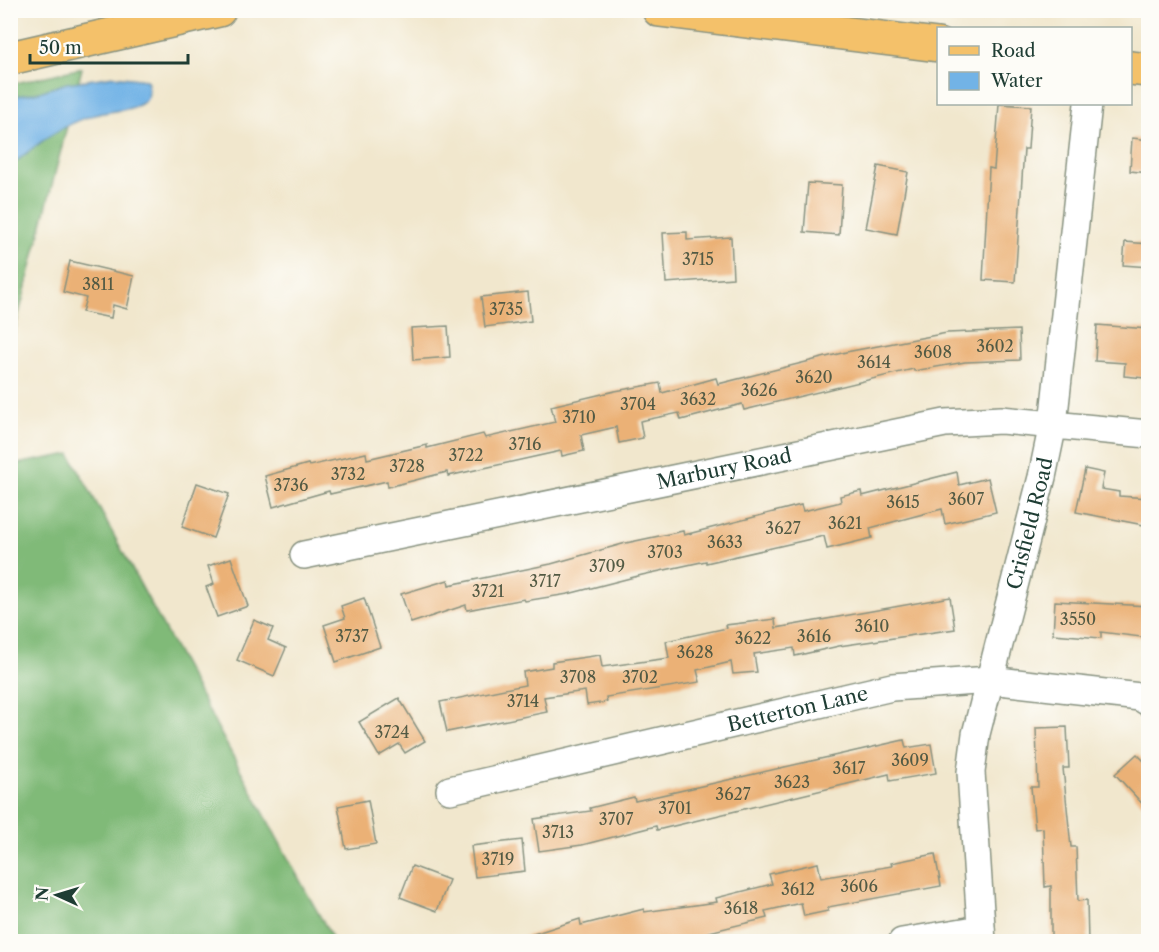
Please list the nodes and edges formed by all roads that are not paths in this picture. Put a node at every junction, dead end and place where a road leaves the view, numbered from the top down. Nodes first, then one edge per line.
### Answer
1 (219, 10) edge
2 (659, 10) edge
3 (937, 45) edge
4 (10, 58) edge
5 (1132, 68) edge
6 (1149, 70) edge
7 (1089, 105) edge
8 (1053, 424) junction
9 (1149, 434) edge
10 (304, 555) dead end
11 (990, 680) junction
12 (1149, 702) edge
13 (450, 790) dead end
14 (981, 935) edge
15 (902, 942) edge

1 - 4 main road
2 - 3 main road
5 - 6 main road
7 - 8 street, Crisfield Road
8 - 9 street, Marbury Road
8 - 10 street, Marbury Road
8 - 11 street, Crisfield Road
11 - 12 street, Betterton Lane
11 - 13 street, Betterton Lane
11 - 14 street, Crisfield Road
14 - 15 street

